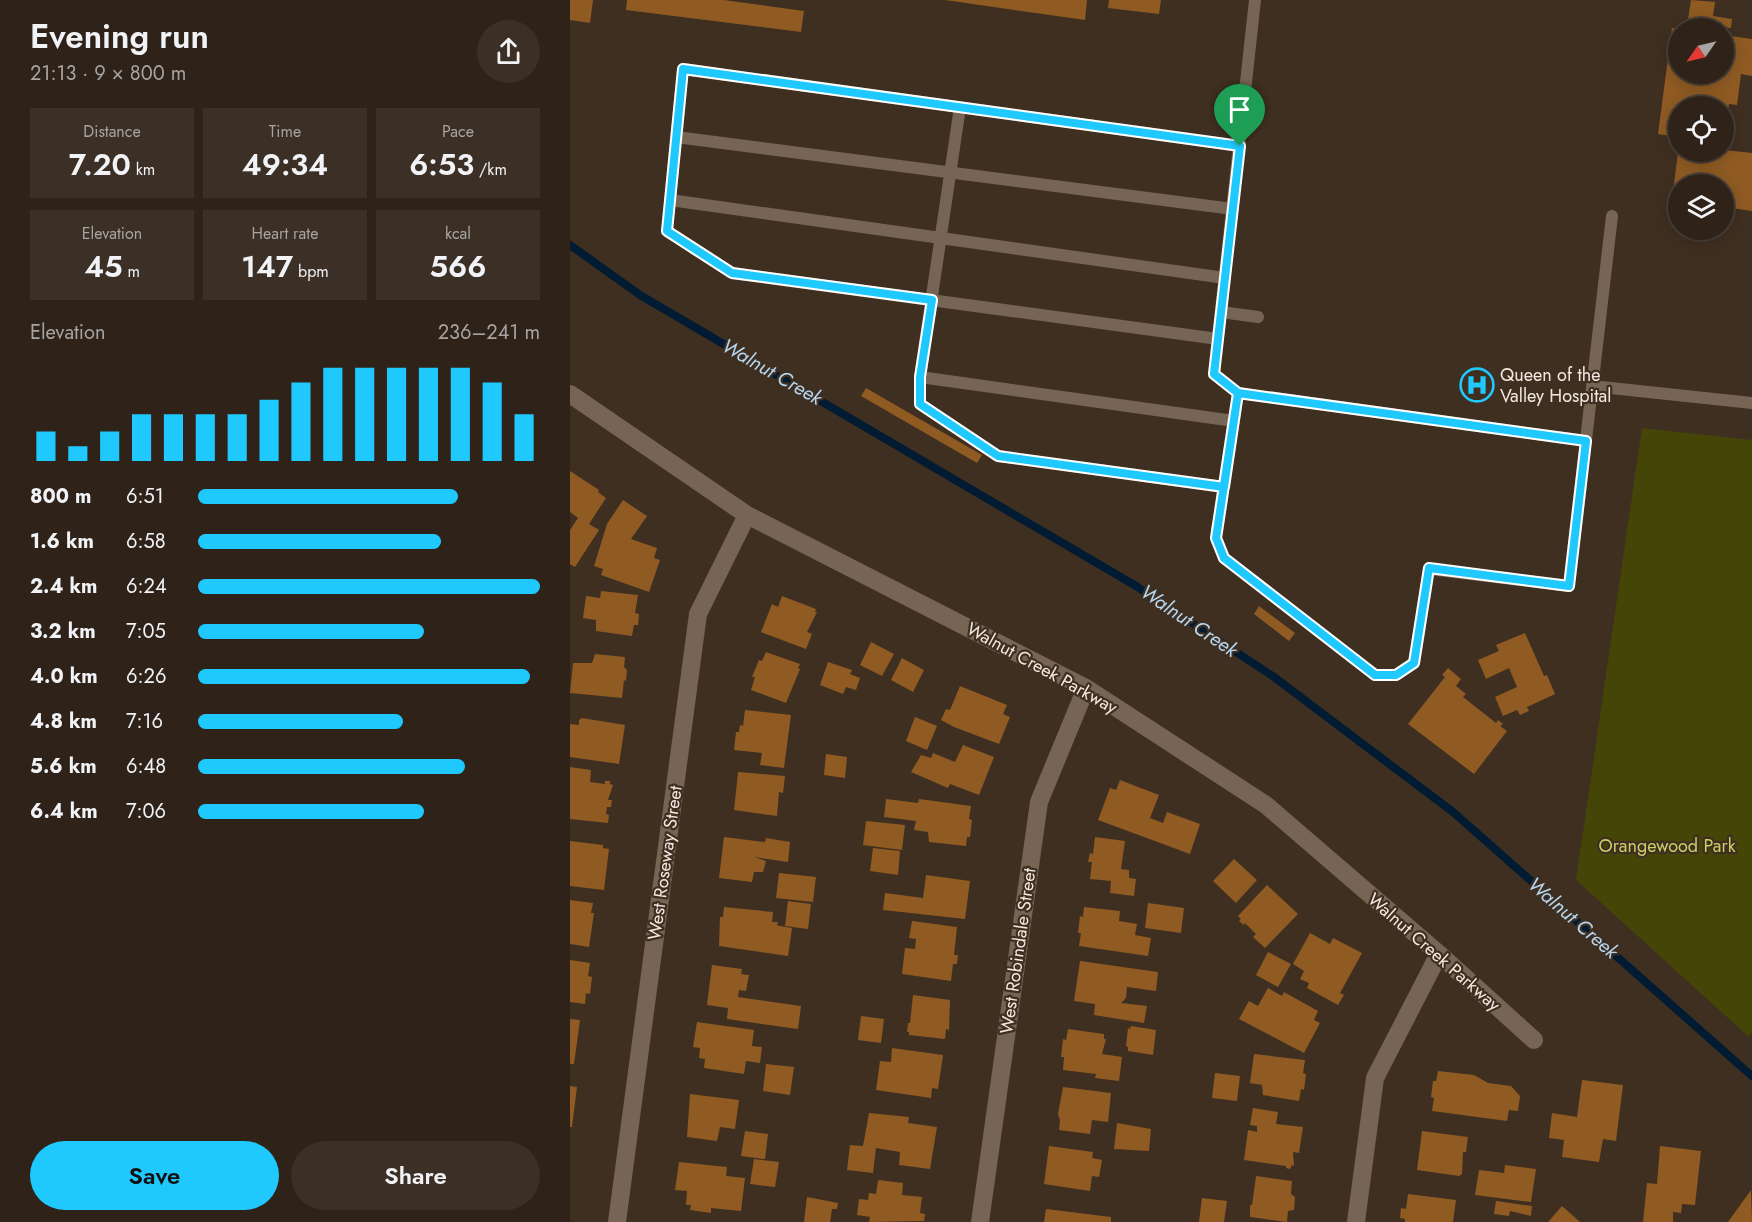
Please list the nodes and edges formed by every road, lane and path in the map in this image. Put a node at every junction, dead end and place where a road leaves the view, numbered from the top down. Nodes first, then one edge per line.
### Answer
1 (1256, 0) edge
2 (960, 107) junction
3 (676, 137) junction
4 (1240, 146) junction
5 (950, 172) junction
6 (670, 200) junction
7 (1233, 209) junction
8 (1612, 216) dead end
9 (941, 238) junction
10 (1225, 278) junction
11 (932, 300) junction
12 (1221, 312) junction
13 (1258, 317) dead end
14 (1218, 339) junction
15 (920, 377) junction
16 (1592, 386) junction
17 (1238, 393) junction
18 (570, 394) edge
19 (1752, 403) edge
20 (1234, 421) junction
21 (1586, 441) junction
22 (1224, 487) junction
23 (747, 514) junction
24 (1086, 688) junction
25 (1439, 954) junction
26 (1534, 1040) dead end
27 (617, 1222) edge
28 (980, 1222) edge
29 (1356, 1222) edge

1 - 4 lane
2 - 3 lane
2 - 4 lane
2 - 5 lane
3 - 5 lane
3 - 6 lane
4 - 7 lane
5 - 7 lane
5 - 9 lane
6 - 9 lane
6 - 11 lane
7 - 10 lane
8 - 16 lane
9 - 10 lane
9 - 11 lane
10 - 12 lane
11 - 14 lane
11 - 15 lane
12 - 13 lane
12 - 14 lane
14 - 17 lane
15 - 20 lane
15 - 22 lane
16 - 19 lane
16 - 21 lane
17 - 20 lane
17 - 21 lane
18 - 23 street, Walnut Creek Parkway
20 - 22 lane
21 - 22 lane
23 - 24 street, Walnut Creek Parkway
23 - 27 street, West Roseway Street
24 - 25 street, Walnut Creek Parkway
24 - 28 street, West Robindale Street
25 - 26 street, Walnut Creek Parkway
25 - 29 street

